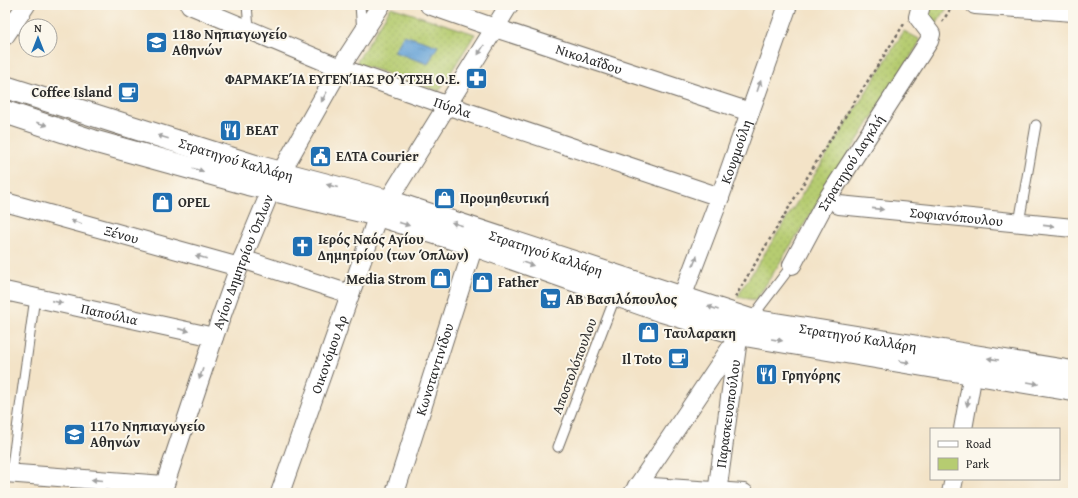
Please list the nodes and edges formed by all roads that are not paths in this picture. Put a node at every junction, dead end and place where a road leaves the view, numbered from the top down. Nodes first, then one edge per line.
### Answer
1 (26, 5) edge
2 (190, 5) edge
3 (247, 5) edge
4 (360, 5) edge
5 (381, 5) edge
6 (429, 5) edge
7 (509, 5) edge
8 (788, 5) edge
9 (975, 5) edge
10 (919, 9) edge
11 (1073, 12) edge
12 (495, 28) junction
13 (249, 29) junction
14 (6, 34) edge
15 (362, 34) junction
16 (340, 68) junction
17 (5, 87) edge
18 (446, 105) junction
19 (5, 112) edge
20 (750, 112) junction
21 (1036, 125) dead end
22 (276, 182) junction
23 (720, 197) junction
24 (5, 202) edge
25 (839, 205) dead end
26 (383, 208) junction
27 (1019, 223) junction
28 (1073, 228) edge
29 (474, 245) junction
30 (241, 263) junction
31 (792, 265) joint
32 (5, 291) edge
33 (350, 294) junction
34 (617, 294) junction
35 (35, 297) junction
36 (682, 297) junction
37 (744, 327) junction
38 (214, 337) junction
39 (1073, 372) edge
40 (973, 373) junction
41 (1073, 390) edge
42 (963, 428) edge
43 (558, 447) dead end
44 (8, 473) edge
45 (954, 480) edge
46 (163, 489) edge
47 (635, 490) edge
48 (717, 492) edge
49 (280, 493) edge
50 (395, 493) edge
51 (744, 493) edge
52 (951, 493) edge

1 - 14 street
2 - 13 street, Πύρλα
3 - 13 lane
4 - 15 lane
5 - 15 street, Αγίου Δημητρίου Όπλων
6 - 12 street, Νικολαΐδου
7 - 12 street, Οικονόμου Αρ
20 -> 8 street, Κουρμούλη
9 - 11 street
10 - 31 street, Στρατηγού Δαγκλή
12 -> 18 street, Οικονόμου Αρ
12 - 20 street, Νικολαΐδου
13 - 16 street, Πύρλα
15 - 16 street, Αγίου Δημητρίου Όπλων
16 - 18 street, Πύρλα
16 -> 22 street, Αγίου Δημητρίου Όπλων
22 -> 17 main road, Στρατηγού Καλλάρη
18 - 23 street, Πύρλα
18 - 26 street, Οικονόμου Αρ
19 -> 22 main road, Στρατηγού Καλλάρη
20 - 23 street, Κουρμούλη
21 - 27 lane
22 - 26 main road, Στρατηγού Καλλάρη
22 - 30 street, Αγίου Δημητρίου Όπλων
36 -> 23 street, Κουρμούλη
30 -> 24 street, Ξένου
25 -> 27 street, Σοφιανόπουλου
26 -> 29 main road, Στρατηγού Καλλάρη
26 - 33 street, Οικονόμου Αρ
36 -> 26 main road, Στρατηγού Καλλάρη
27 -> 28 street, Σοφιανόπουλου
29 -> 34 main road, Στρατηγού Καλλάρη
29 - 50 street, Κωνσταντινίδου
30 - 33 street, Ξένου
30 - 38 street, Αγίου Δημητρίου Όπλων
31 - 37 lane, Στρατηγού Δαγκλή
32 - 35 street, Παπούλια
33 - 49 street, Οικονόμου Αρ
34 - 37 main road, Στρατηγού Καλλάρη
34 - 43 lane, Αποστολόπουλου
35 -> 38 street, Παπούλια
35 - 44 lane
37 -> 36 main road, Στρατηγού Καλλάρη
39 -> 37 main road, Στρατηγού Καλλάρη
37 -> 40 main road, Στρατηγού Καλλάρη
37 - 47 street, Στρατηγού Δαγκλή
37 - 48 street, Παρασκευοπούλου
38 -> 46 street, Αγίου Δημητρίου Όπλων
40 -> 41 main road, Στρατηγού Καλλάρη
40 -> 42 street
46 -> 44 street
45 - 52 street
47 - 48 street
48 - 51 street

